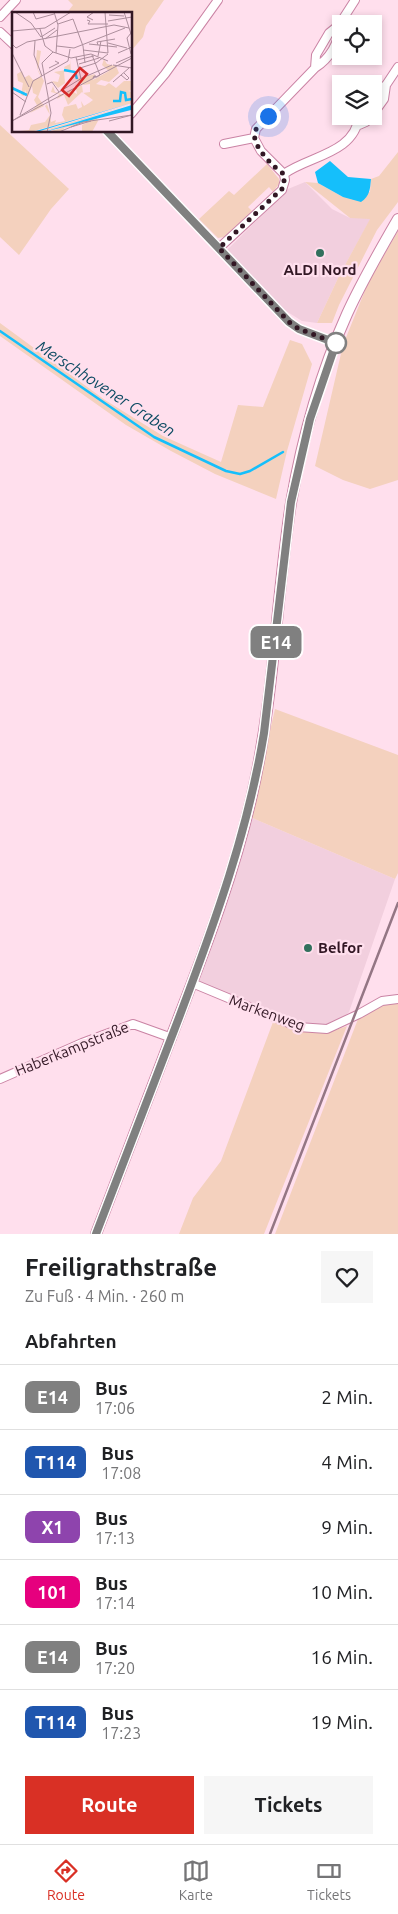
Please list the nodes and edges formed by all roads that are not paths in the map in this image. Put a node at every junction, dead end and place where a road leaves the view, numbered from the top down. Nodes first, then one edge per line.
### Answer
1 (16, 0) edge
2 (218, 0) edge
3 (354, 0) edge
4 (345, 15) edge
5 (0, 17) edge
6 (332, 31) edge
7 (0, 32) edge
8 (12, 43) edge
9 (332, 50) edge
10 (398, 67) edge
11 (315, 68) junction
12 (386, 85) junction
13 (382, 88) edge
14 (382, 102) edge
15 (132, 113) edge
16 (359, 125) edge
17 (111, 133) edge
18 (254, 138) junction
19 (224, 144) dead end
20 (284, 174) junction
21 (398, 220) edge
22 (219, 248) junction
23 (336, 343) junction
24 (192, 983) junction
25 (398, 998) edge
26 (172, 1038) junction
27 (0, 1078) edge
28 (96, 1234) edge

1 - 5 street
2 - 15 street
3 - 4 street
6 - 11 street
7 - 8 street
9 - 11 street
10 - 12 street
11 - 18 street
12 - 13 street
12 - 14 street
16 - 20 street
17 - 22 street
18 - 19 street
18 - 20 street
20 - 22 street
21 - 23 main road
22 - 23 street
23 - 24 main road
24 - 25 street, Markenweg
24 - 26 main road
26 - 27 street, Haberkampstraße
26 - 28 main road

